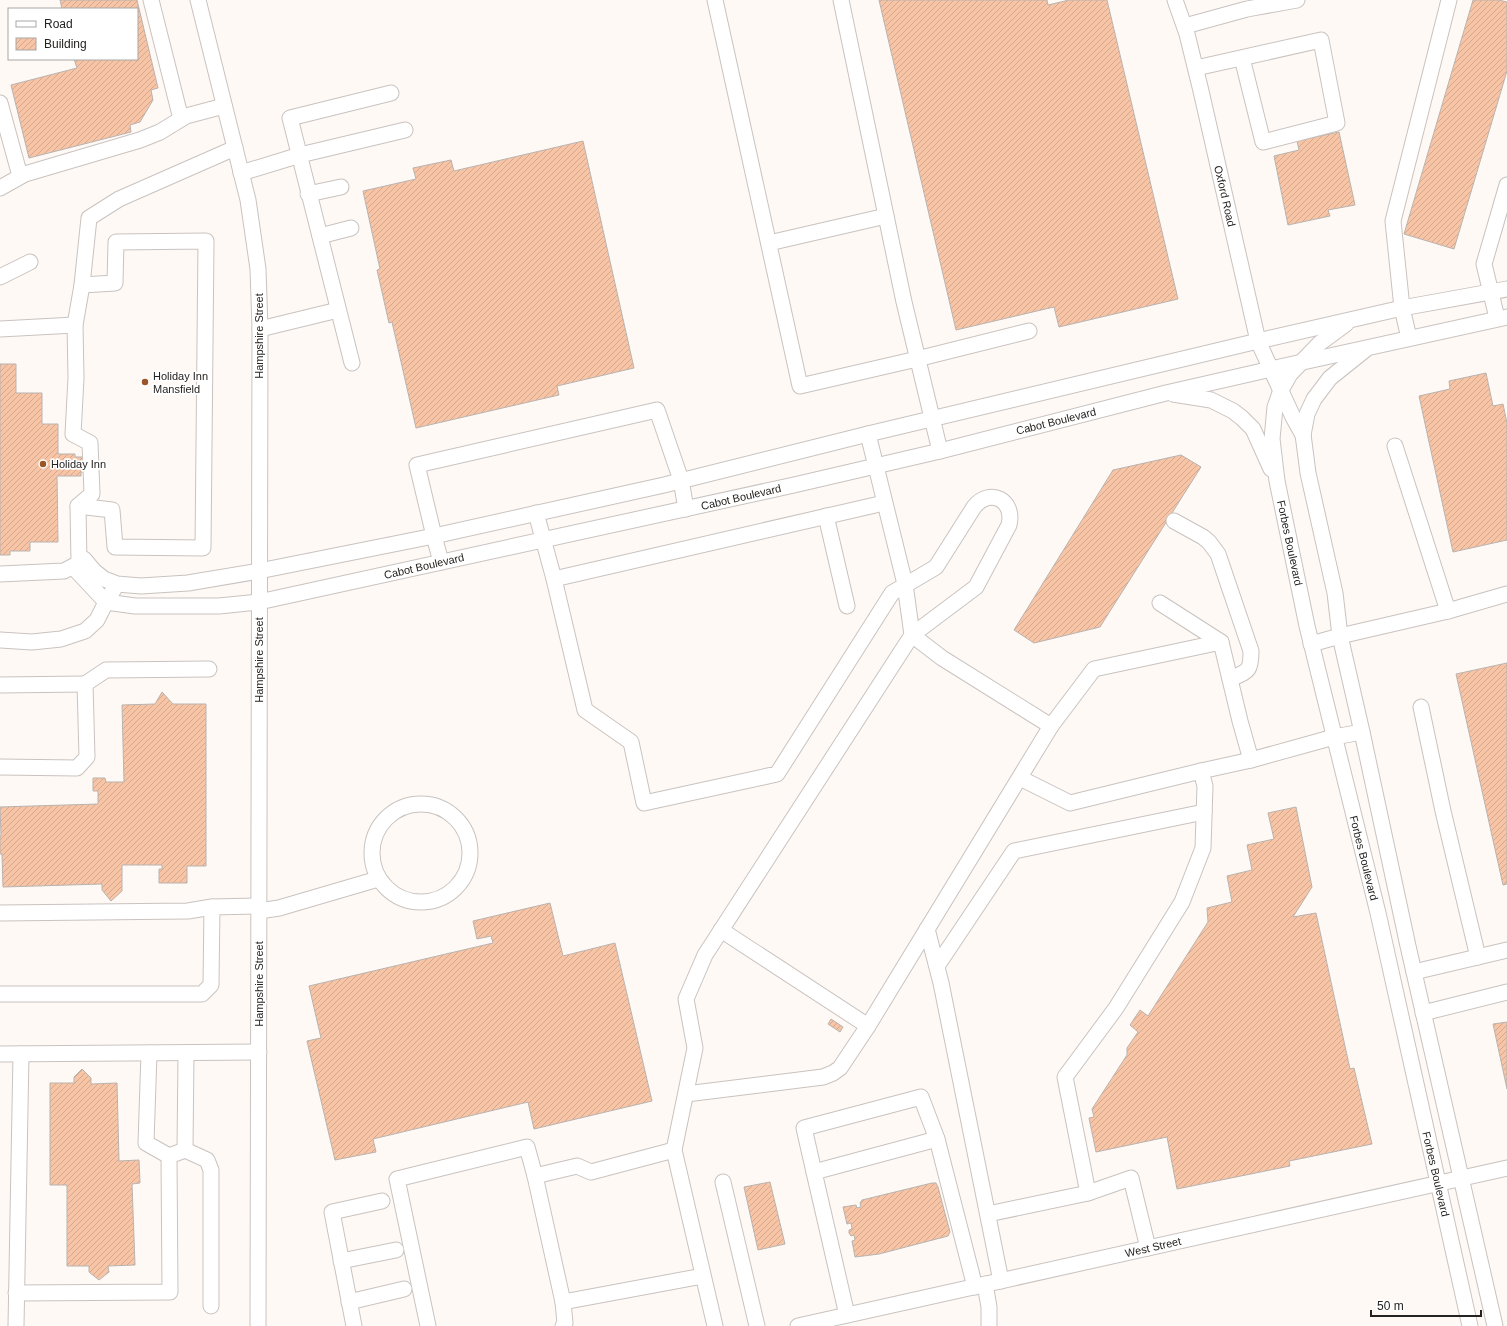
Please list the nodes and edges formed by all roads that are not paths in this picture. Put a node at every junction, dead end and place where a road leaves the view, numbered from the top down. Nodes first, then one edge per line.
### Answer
1 (151, 0) edge
2 (198, 0) edge
3 (715, 0) edge
4 (841, 0) edge
5 (1175, 0) edge
6 (1297, 0) edge
7 (1449, 0) edge
8 (1253, 4) edge
9 (1184, 26) junction
10 (1242, 58) junction
11 (1196, 68) junction
12 (391, 93) dead end
13 (0, 103) edge
14 (224, 106) junction
15 (181, 119) junction
16 (405, 130) dead end
17 (235, 148) junction
18 (300, 155) junction
19 (241, 173) junction
20 (20, 176) junction
21 (1507, 185) edge
22 (341, 187) dead end
23 (0, 188) edge
24 (308, 194) junction
25 (886, 216) junction
26 (351, 228) dead end
27 (320, 236) junction
28 (769, 243) junction
29 (30, 262) dead end
30 (0, 276) edge
31 (82, 286) junction
32 (1507, 289) edge
33 (1490, 293) junction
34 (1402, 308) junction
35 (338, 310) junction
36 (1502, 318) edge
37 (1352, 320) junction
38 (75, 325) junction
39 (0, 329) edge
40 (260, 329) junction
41 (1029, 331) dead end
42 (1409, 338) junction
43 (1258, 341) junction
44 (1370, 347) junction
45 (917, 359) junction
46 (1301, 362) junction
47 (352, 363) dead end
48 (1271, 369) junction
49 (1281, 390) junction
50 (1166, 393) junction
51 (932, 418) junction
52 (868, 434) junction
53 (1303, 435) junction
54 (1395, 446) dead end
55 (940, 451) junction
56 (875, 466) junction
57 (681, 480) junction
58 (1277, 481) junction
59 (884, 503) junction
60 (78, 506) junction
61 (686, 509) junction
62 (536, 513) junction
63 (826, 516) junction
64 (1174, 521) dead end
65 (434, 536) junction
66 (544, 540) junction
67 (441, 562) junction
68 (80, 564) junction
69 (259, 571) junction
70 (0, 574) edge
71 (554, 579) junction
72 (117, 584) junction
73 (905, 584) junction
74 (1507, 594) edge
75 (106, 602) junction
76 (259, 602) junction
77 (1160, 603) dead end
78 (847, 606) dead end
79 (1448, 610) junction
80 (912, 635) junction
81 (1340, 636) junction
82 (0, 640) edge
83 (1221, 642) junction
84 (1311, 644) junction
85 (209, 669) dead end
86 (1230, 679) junction
87 (85, 684) junction
88 (0, 685) edge
89 (1421, 707) dead end
90 (1051, 726) junction
91 (1362, 732) junction
92 (1334, 737) junction
93 (1251, 760) junction
94 (0, 767) edge
95 (1201, 771) junction
96 (1020, 778) junction
97 (1204, 812) junction
98 (378, 879) junction
99 (212, 907) junction
100 (259, 908) junction
101 (0, 913) edge
102 (927, 929) junction
103 (721, 930) junction
104 (1507, 950) edge
105 (1478, 956) junction
106 (937, 966) junction
107 (1414, 972) junction
108 (1507, 992) edge
109 (0, 994) edge
110 (1398, 1004) junction
111 (1422, 1006) junction
112 (868, 1026) junction
113 (186, 1052) junction
114 (259, 1052) junction
115 (148, 1053) junction
116 (0, 1054) edge
117 (21, 1054) junction
118 (686, 1094) junction
119 (937, 1139) junction
120 (185, 1150) junction
121 (674, 1150) junction
122 (169, 1156) junction
123 (1507, 1168) edge
124 (814, 1172) junction
125 (536, 1176) junction
126 (1460, 1178) junction
127 (723, 1182) dead end
128 (1438, 1184) junction
129 (1088, 1193) junction
130 (382, 1201) dead end
131 (988, 1214) junction
132 (1148, 1248) junction
133 (396, 1250) dead end
134 (341, 1261) junction
135 (704, 1276) junction
136 (1001, 1281) junction
137 (980, 1285) junction
138 (404, 1289) dead end
139 (16, 1293) junction
140 (349, 1302) junction
141 (563, 1302) junction
142 (211, 1306) dead end
143 (847, 1315) junction
144 (16, 1326) edge
145 (258, 1326) edge
146 (354, 1326) edge
147 (428, 1326) edge
148 (563, 1326) edge
149 (715, 1326) edge
150 (757, 1326) edge
151 (798, 1326) edge
152 (989, 1326) edge
153 (1470, 1326) edge
154 (1495, 1326) edge

1 - 15 street
2 - 14 street, Hampshire Street
3 - 28 street
4 - 25 street
5 - 9 street, Oxford Road
6 - 8 street
7 - 34 street
8 - 9 street
9 - 11 street, Oxford Road
10 - 10 street
10 - 11 street
11 - 43 street, Oxford Road
12 - 18 street
13 - 20 street
14 - 15 street
14 - 17 street, Hampshire Street
15 - 20 street
16 - 18 street
17 - 19 street, Hampshire Street
17 - 31 street
18 - 19 street
18 - 24 street
19 - 40 street, Hampshire Street
20 - 23 street
21 - 33 street
22 - 24 street
24 - 27 street
25 - 28 street
25 - 45 street
26 - 27 street
27 - 35 street
28 - 45 street
29 - 30 street
31 - 38 street
31 - 60 street
32 - 33 street, Forbes Boulevard
33 - 34 street, Forbes Boulevard
33 - 36 street
34 - 37 street, Forbes Boulevard
34 - 42 street
35 - 40 street
35 - 47 street
36 - 42 street, Forbes Boulevard
37 - 43 street
37 - 46 street, Forbes Boulevard
38 - 39 street
38 - 60 street
40 - 69 street, Hampshire Street
41 - 45 street
42 - 44 street, Forbes Boulevard
43 - 48 street, Oxford Road
43 - 51 street
44 - 46 street, Cabot Boulevard
44 - 53 street, Forbes Boulevard
45 - 51 street
46 - 48 street, Cabot Boulevard
46 - 49 street, Forbes Boulevard
48 - 49 street, Oxford Road
48 - 50 street, Cabot Boulevard
49 - 53 street, Forbes Boulevard
49 - 58 street, Forbes Boulevard
50 - 55 street, Cabot Boulevard
50 - 58 street
51 - 52 street
51 - 55 street
52 - 56 street
52 - 57 street
53 - 81 street, Forbes Boulevard
54 - 79 street
55 - 56 street, Cabot Boulevard
56 - 59 street
56 - 61 street, Cabot Boulevard
57 - 61 street
57 - 62 street
57 - 65 street
58 - 84 street, Forbes Boulevard
59 - 63 street
59 - 73 street
60 - 68 street
61 - 66 street, Cabot Boulevard
62 - 65 street
62 - 66 street
63 - 71 street
63 - 78 street
64 - 86 street
65 - 67 street
65 - 69 street
66 - 67 street, Cabot Boulevard
66 - 71 street
67 - 76 street, Cabot Boulevard
68 - 70 street
68 - 72 street
68 - 75 street
69 - 72 street
69 - 76 street, Hampshire Street
71 - 73 street
72 - 75 street
73 - 80 street
73 - 80 street
74 - 79 street
75 - 76 street, Cabot Boulevard
75 - 82 street
76 - 100 street, Hampshire Street
77 - 83 street
79 - 81 street
80 - 90 street
80 - 103 street
81 - 84 street
81 - 91 street, Forbes Boulevard
83 - 86 street
83 - 90 street
84 - 92 street, Forbes Boulevard
85 - 87 street
86 - 93 street
87 - 88 street
87 - 94 street
89 - 105 street
90 - 96 street
91 - 92 street
91 - 107 street, Forbes Boulevard
92 - 93 street
92 - 110 street, Forbes Boulevard
93 - 95 street
95 - 96 street
95 - 97 street
96 - 102 street
97 - 106 street
97 - 129 street
98 - 98 street
98 - 100 street
99 - 100 street
99 - 101 street
99 - 109 street
100 - 114 street, Hampshire Street
102 - 106 street
102 - 112 street
103 - 112 street
103 - 118 street
104 - 105 street
105 - 107 street
106 - 131 street
107 - 111 street, Forbes Boulevard
108 - 111 street
110 - 111 street
110 - 128 street, Forbes Boulevard
111 - 126 street, Forbes Boulevard
112 - 118 street
113 - 114 street
113 - 115 street
113 - 120 street
114 - 145 street, Hampshire Street
115 - 117 street
115 - 122 street
116 - 117 street
117 - 139 street
118 - 121 street
119 - 124 street
119 - 124 street
119 - 137 street
120 - 122 street
120 - 142 street
121 - 125 street
121 - 135 street
122 - 139 street
123 - 126 street, West Street
124 - 143 street
125 - 141 street
125 - 147 street
126 - 128 street, West Street
126 - 154 street, Forbes Boulevard
127 - 150 street
128 - 132 street, West Street
128 - 153 street, Forbes Boulevard
129 - 131 street
129 - 132 street
130 - 134 street
131 - 136 street
132 - 136 street, West Street
133 - 134 street
134 - 140 street
135 - 141 street
135 - 149 street
136 - 137 street, West Street
137 - 143 street, West Street
137 - 152 street
138 - 140 street
139 - 144 street
140 - 146 street
141 - 148 street
143 - 151 street, West Street

